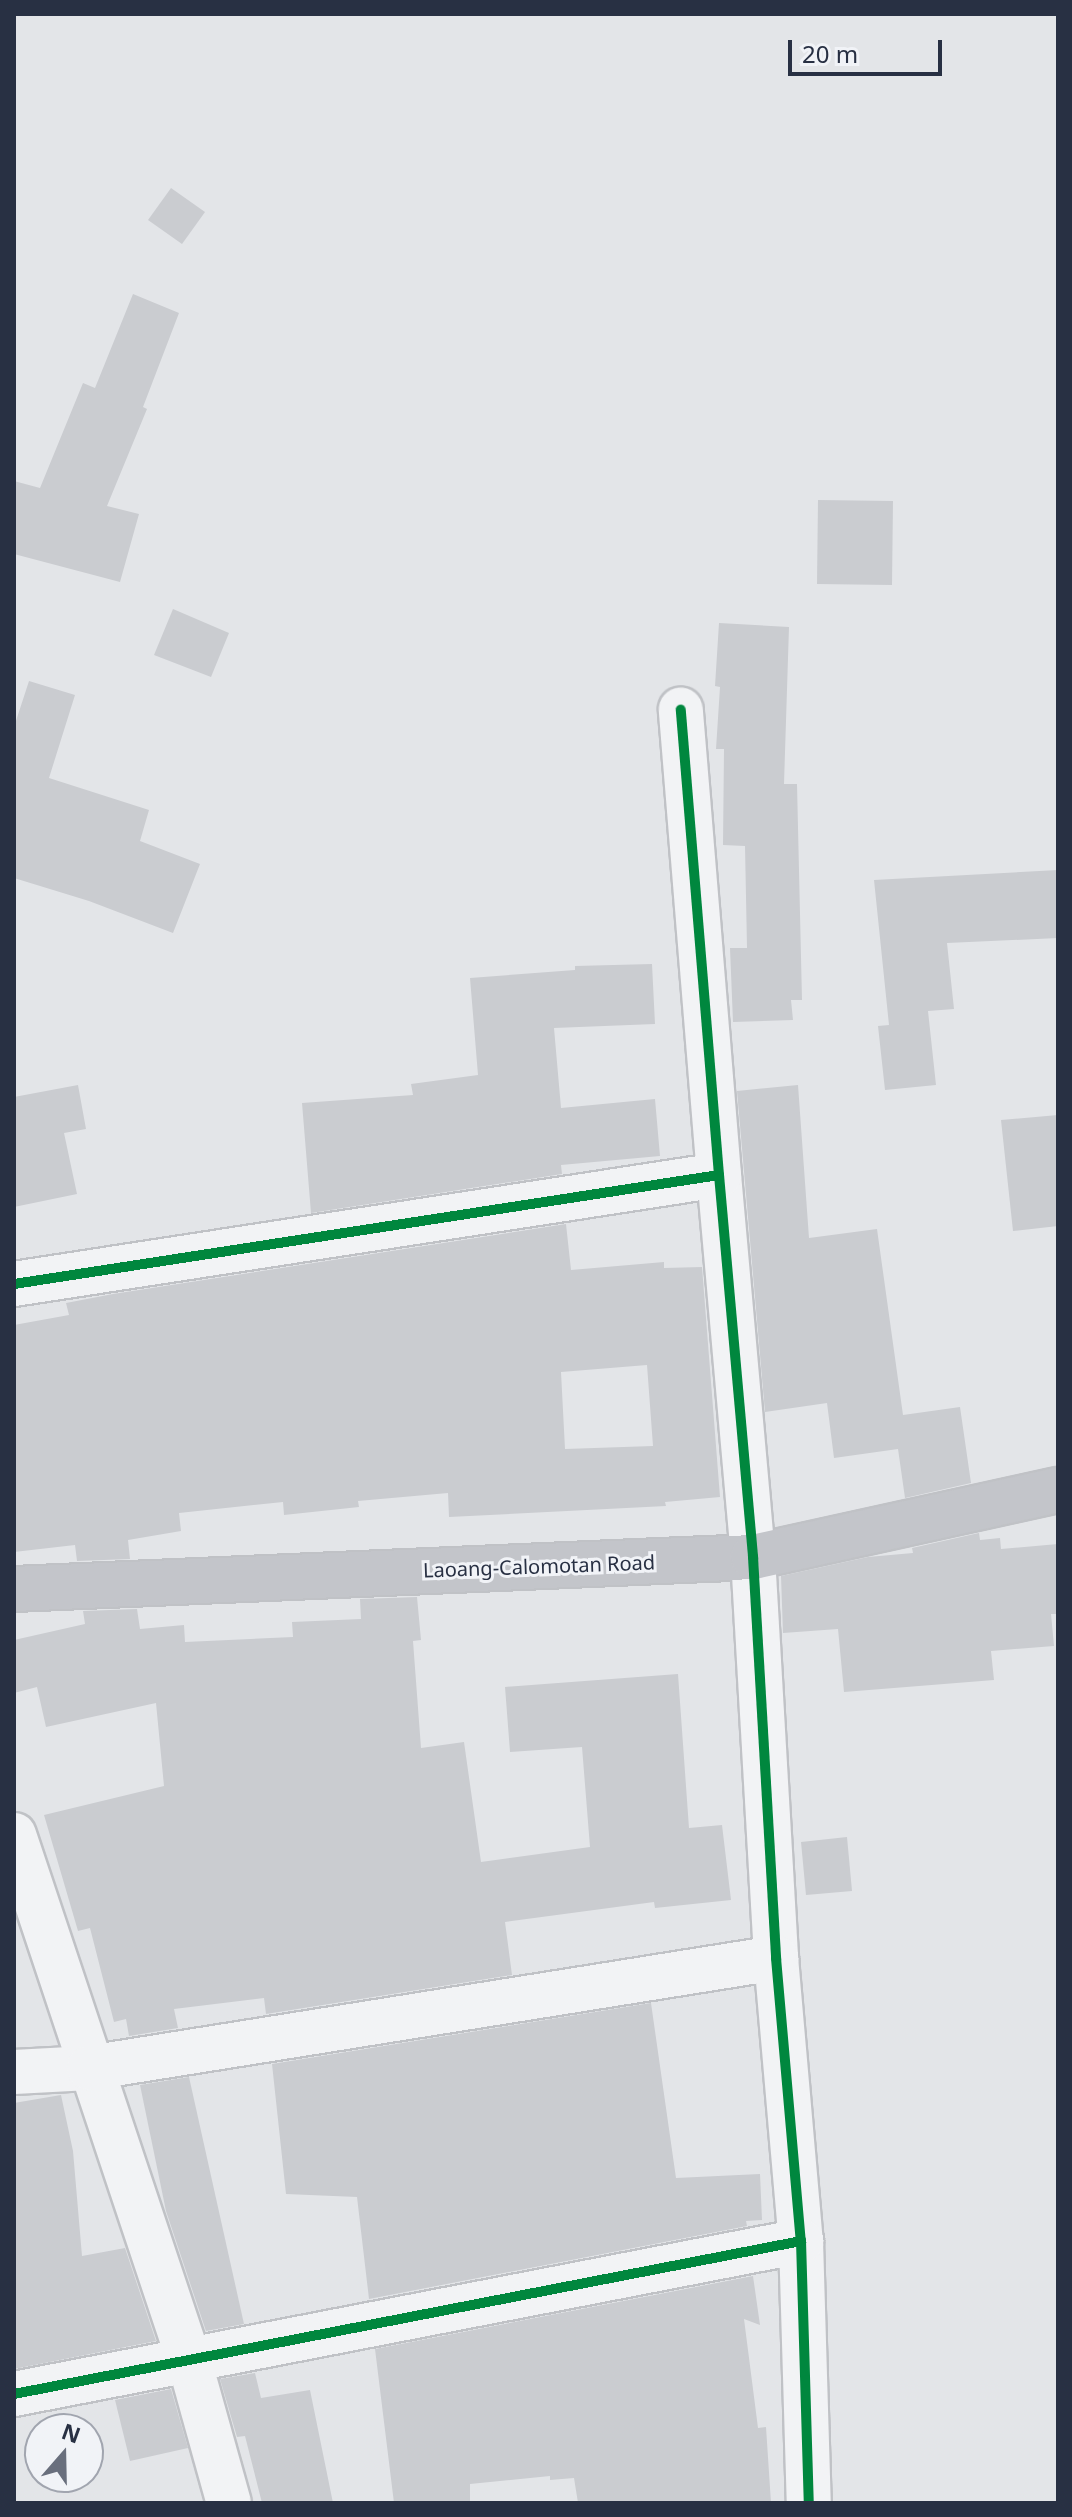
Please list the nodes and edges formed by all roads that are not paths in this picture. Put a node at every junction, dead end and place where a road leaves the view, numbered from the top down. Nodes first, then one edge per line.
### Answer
1 (681, 710) dead end
2 (719, 1175) junction
3 (14, 1284) edge
4 (1058, 1490) edge
5 (753, 1557) junction
6 (14, 1589) edge
7 (14, 1835) edge
8 (776, 1958) junction
9 (89, 2068) junction
10 (14, 2072) edge
11 (801, 2241) junction
12 (189, 2360) junction
13 (14, 2394) edge
14 (229, 2503) edge
15 (809, 2503) edge

1 - 2 street
2 - 3 street
2 - 5 street
4 - 5 main road, Laoang-Calomotan Road
5 - 6 main road, Laoang-Calomotan Road
5 - 8 street
7 - 9 street
8 - 9 street
8 - 11 street
9 - 10 street
9 - 12 street
11 - 12 street
11 - 15 street
12 - 13 street
12 - 14 street

